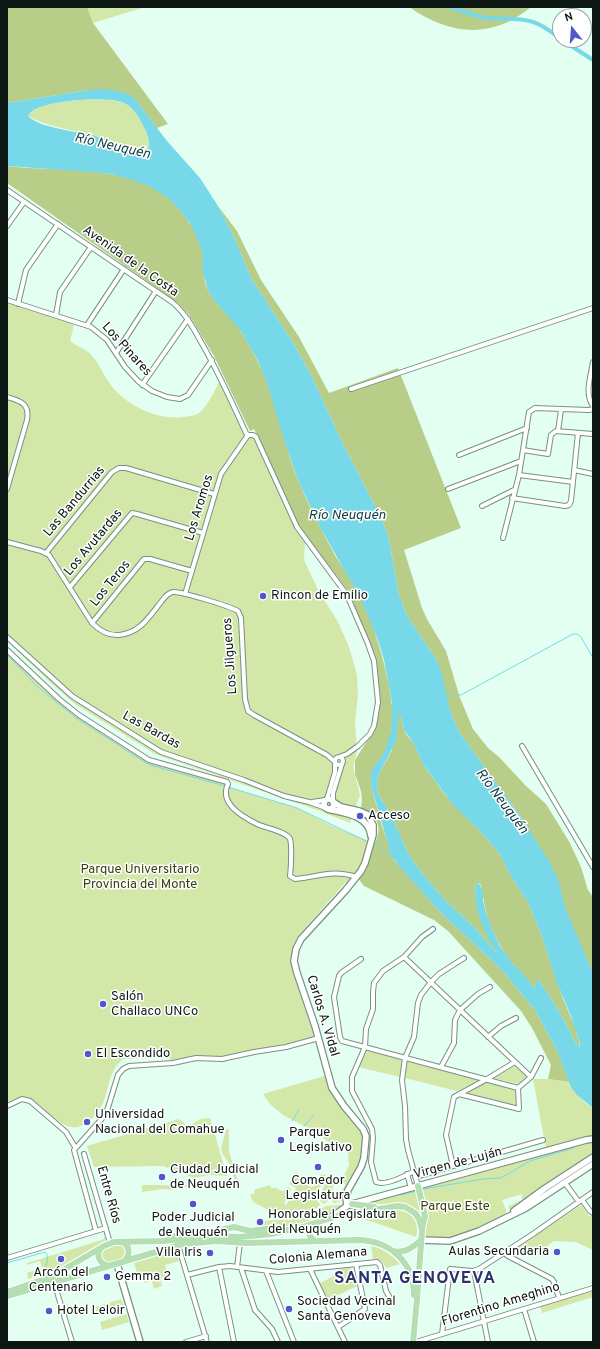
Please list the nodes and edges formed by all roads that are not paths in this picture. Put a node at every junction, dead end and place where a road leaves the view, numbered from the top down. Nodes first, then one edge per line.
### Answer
1 (7, 190) edge
2 (24, 202) junction
3 (58, 224) junction
4 (7, 226) edge
5 (91, 247) junction
6 (124, 269) junction
7 (156, 291) junction
8 (7, 300) edge
9 (18, 304) junction
10 (593, 308) edge
11 (56, 315) junction
12 (188, 319) junction
13 (87, 325) junction
14 (116, 353) junction
15 (212, 360) junction
16 (593, 362) edge
17 (142, 385) junction
18 (351, 390) dead end
19 (7, 397) edge
20 (593, 406) edge
21 (593, 409) edge
22 (561, 410) junction
23 (527, 428) junction
24 (558, 431) junction
25 (578, 433) junction
26 (593, 434) edge
27 (248, 435) junction
28 (523, 450) junction
29 (459, 455) dead end
30 (521, 461) junction
31 (574, 470) junction
32 (593, 474) edge
33 (519, 475) junction
34 (573, 482) junction
35 (7, 489) edge
36 (448, 489) dead end
37 (514, 490) junction
38 (214, 494) junction
39 (512, 498) junction
40 (482, 506) dead end
41 (203, 533) junction
42 (503, 538) dead end
43 (7, 542) edge
44 (46, 553) junction
45 (192, 571) junction
46 (70, 587) junction
47 (185, 594) junction
48 (92, 623) junction
49 (7, 637) edge
50 (7, 650) edge
51 (522, 746) dead end
52 (352, 751) junction
53 (327, 755) junction
54 (339, 757) junction
55 (335, 763) junction
56 (343, 763) junction
57 (329, 800) junction
58 (309, 802) junction
59 (327, 808) junction
60 (371, 842) junction
61 (593, 867) edge
62 (357, 877) junction
63 (433, 930) dead end
64 (404, 957) junction
65 (464, 958) dead end
66 (361, 959) dead end
67 (431, 982) junction
68 (490, 987) dead end
69 (460, 1010) junction
70 (516, 1018) dead end
71 (488, 1037) junction
72 (319, 1038) junction
73 (366, 1047) junction
74 (404, 1058) junction
75 (541, 1058) dead end
76 (515, 1062) junction
77 (441, 1067) junction
78 (531, 1077) junction
79 (487, 1079) junction
80 (518, 1088) junction
81 (459, 1094) junction
82 (7, 1106) edge
83 (593, 1139) edge
84 (543, 1140) dead end
85 (75, 1147) junction
86 (84, 1154) dead end
87 (593, 1158) edge
88 (593, 1164) edge
89 (453, 1166) junction
90 (414, 1171) junction
91 (407, 1174) junction
92 (415, 1178) junction
93 (565, 1182) junction
94 (418, 1186) junction
95 (411, 1188) junction
96 (593, 1192) edge
97 (580, 1201) junction
98 (350, 1205) junction
99 (380, 1208) junction
100 (593, 1213) edge
101 (332, 1217) junction
102 (498, 1221) junction
103 (313, 1224) junction
104 (106, 1228) junction
105 (422, 1230) junction
106 (96, 1231) junction
107 (287, 1231) junction
108 (421, 1240) junction
109 (315, 1241) junction
110 (120, 1242) junction
111 (150, 1242) junction
112 (110, 1243) junction
113 (240, 1243) junction
114 (178, 1245) junction
115 (101, 1248) junction
116 (390, 1250) junction
117 (504, 1253) junction
118 (7, 1258) edge
119 (124, 1261) junction
120 (116, 1264) junction
121 (356, 1264) junction
122 (110, 1266) junction
123 (219, 1267) junction
124 (239, 1268) junction
125 (310, 1269) junction
126 (266, 1271) junction
127 (474, 1271) junction
128 (188, 1275) junction
129 (54, 1282) junction
130 (593, 1288) edge
131 (7, 1292) edge
132 (7, 1296) edge
133 (390, 1298) dead end
134 (559, 1298) junction
135 (524, 1309) junction
136 (484, 1322) junction
137 (338, 1327) junction
138 (442, 1334) junction
139 (206, 1336) junction
140 (72, 1342) edge
141 (140, 1342) edge
142 (186, 1342) edge
143 (207, 1342) edge
144 (234, 1342) edge
145 (278, 1342) edge
146 (294, 1342) edge
147 (345, 1342) edge
148 (414, 1342) edge
149 (488, 1342) edge
150 (534, 1342) edge

1 - 2 street, Avenida de la Costa
2 - 3 street, Avenida de la Costa
2 - 4 street
3 - 5 street, Avenida de la Costa
3 - 9 street
5 - 6 street, Avenida de la Costa
5 - 11 street
6 - 7 street, Avenida de la Costa
6 - 13 street
7 - 12 street, Avenida de la Costa
7 - 14 street
8 - 9 street, Los Pinares
9 - 11 street, Los Pinares
10 - 18 street
11 - 13 street, Los Pinares
12 - 15 street, Avenida de la Costa
12 - 17 street
13 - 14 street, Los Pinares
14 - 17 street, Los Pinares
15 - 17 street, Los Pinares
15 - 27 street, Avenida de la Costa
16 - 20 street
19 - 35 street
21 - 22 street
22 - 23 street
22 - 24 street
23 - 28 street
23 - 29 street
24 - 25 street
24 - 28 street
25 - 26 street
25 - 31 street
27 - 38 street, Los Aromos
27 - 52 street, Avenida de la Costa
28 - 30 street
30 - 33 street
30 - 36 street
31 - 32 street
31 - 34 street
33 - 34 street
33 - 37 street
34 - 39 street
37 - 39 street
37 - 40 street
38 - 41 street, Los Aromos
38 - 44 street, Las Bandurrias
39 - 42 street
41 - 45 street, Los Aromos
41 - 46 street, Los Avutardas
43 - 44 street
44 - 46 street, Los Jilgueros
45 - 47 street, Los Aromos
45 - 48 street, Los Teros
46 - 48 street, Los Jilgueros
47 - 48 street, Los Jilgueros
47 - 53 street, Los Jilgueros
49 - 58 street, Las Bardas
50 - 62 street
51 - 61 street
52 - 54 street, Avenida de la Costa
52 - 56 street, Avenida de la Costa
53 - 54 street, Los Jilgueros
53 - 55 street, Los Jilgueros
54 - 55 street
54 - 56 street
55 - 56 street
55 - 57 street
56 - 57 street, Avenida de la Costa
57 - 58 street, Las Bardas
57 - 59 street
57 - 60 street, Carlos A. Vidal
58 - 59 street, Las Bardas
59 - 60 street
60 - 62 street, Carlos A. Vidal
62 - 72 street, Carlos A. Vidal
63 - 64 street
64 - 67 street
64 - 73 street
65 - 67 street
66 - 73 street
67 - 69 street
67 - 74 street
68 - 69 street
69 - 71 street
69 - 77 street
70 - 71 street
71 - 76 street
72 - 85 street
72 - 98 street, Carlos A. Vidal
73 - 74 street
73 - 91 street
74 - 77 street
74 - 90 street
75 - 78 street
76 - 78 street
76 - 79 street
77 - 79 street
78 - 80 street
79 - 80 street
79 - 81 street
80 - 81 street
81 - 89 street
82 - 85 street
83 - 94 street, Virgen de Luján
84 - 89 street
85 - 106 street
86 - 104 street, Entre Ríos
87 - 102 street
88 - 93 street
89 - 92 street
90 - 91 street
90 - 92 street
91 - 95 street
92 - 94 street
93 - 97 street
93 - 102 street
94 - 95 street, Virgen de Luján
94 - 105 main road
95 - 98 street, Virgen de Luján
96 - 97 street
97 - 100 street
97 - 117 street
98 - 99 main road
98 - 101 street, Virgen de Luján
99 - 101 main road
99 - 105 main road
101 - 103 main road
102 - 108 street
103 - 107 main road
103 - 109 main road
104 - 106 street
104 - 112 street, Entre Ríos
105 - 108 main road
106 - 118 street
107 - 111 main road
107 - 111 main road
108 - 116 main road
108 - 148 main road
109 - 113 main road
109 - 116 main road
110 - 111 main road
110 - 112 main road
110 - 119 main road
112 - 115 main road
113 - 114 main road
113 - 124 street
114 - 119 main road
114 - 128 street
115 - 122 main road
115 - 131 main road
116 - 148 main road
117 - 127 street
117 - 134 street
119 - 120 main road
120 - 122 main road
120 - 141 street
121 - 125 street, Colonia Alemana
121 - 133 street, Colonia Alemana
121 - 137 street
122 - 129 main road
123 - 124 street, Colonia Alemana
123 - 128 street, Colonia Alemana
123 - 144 street
124 - 126 street, Colonia Alemana
124 - 145 street
125 - 126 street, Colonia Alemana
125 - 137 street
126 - 146 street
127 - 136 street
127 - 138 street
128 - 139 street
129 - 132 main road
129 - 140 street
130 - 134 street, Florentino Ameghino
134 - 135 street, Florentino Ameghino
135 - 136 street, Florentino Ameghino
135 - 150 street
136 - 138 street, Florentino Ameghino
136 - 149 street
137 - 147 street
138 - 148 street, Florentino Ameghino
139 - 142 street
139 - 143 street

